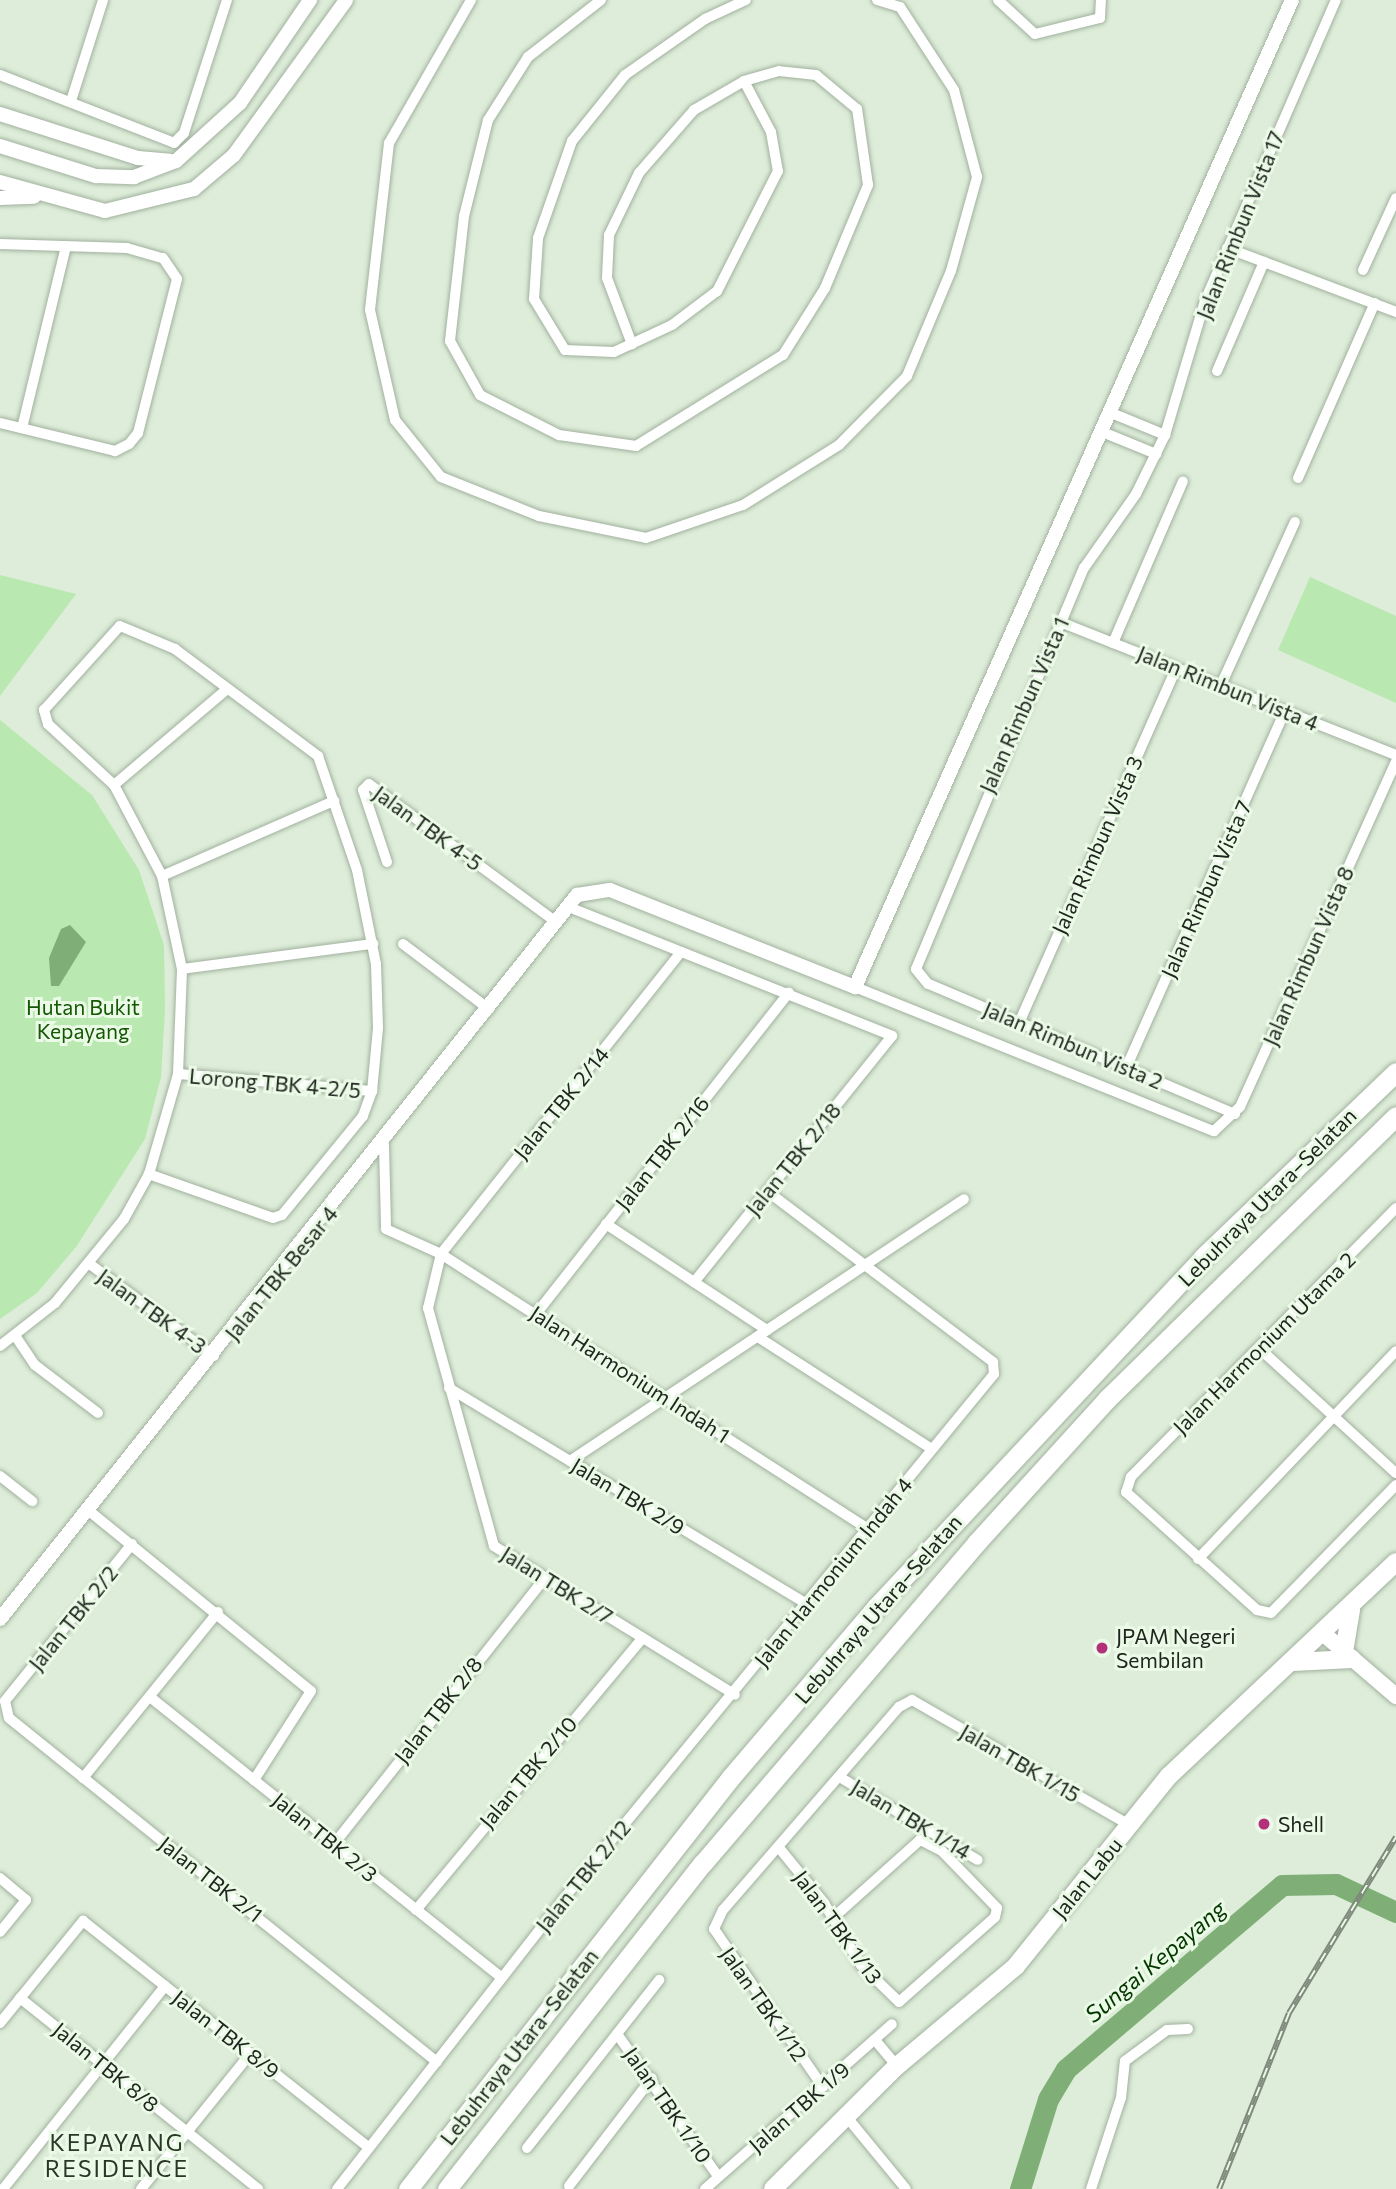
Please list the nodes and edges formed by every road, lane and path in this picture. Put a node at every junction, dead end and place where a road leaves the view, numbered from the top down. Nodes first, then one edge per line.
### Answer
1 (103, 0) edge
2 (227, 0) edge
3 (310, 0) edge
4 (346, 0) edge
5 (471, 0) edge
6 (601, 0) edge
7 (746, 0) edge
8 (877, 0) edge
9 (998, 0) edge
10 (1101, 0) edge
11 (1292, 0) edge
12 (1336, 0) edge
13 (0, 75) edge
14 (744, 80) junction
15 (71, 101) junction
16 (0, 114) edge
17 (0, 146) edge
18 (176, 161) junction
19 (0, 182) edge
20 (53, 197) junction
21 (0, 198) edge
22 (1396, 198) edge
23 (0, 244) edge
24 (66, 246) junction
25 (1227, 248) junction
26 (1265, 262) junction
27 (1363, 270) dead end
28 (1375, 303) junction
29 (1396, 312) edge
30 (632, 344) junction
31 (1217, 371) dead end
32 (1109, 412) junction
33 (0, 422) edge
34 (22, 428) junction
35 (1100, 431) junction
36 (1165, 435) junction
37 (1156, 454) junction
38 (1298, 478) dead end
39 (1184, 481) dead end
40 (1295, 522) dead end
41 (1060, 622) junction
42 (1114, 643) junction
43 (1176, 668) junction
44 (1220, 685) junction
45 (226, 690) junction
46 (1285, 711) junction
47 (1396, 755) edge
48 (1396, 761) edge
49 (114, 785) junction
50 (334, 801) junction
51 (387, 862) dead end
52 (162, 876) junction
53 (566, 906) junction
54 (556, 922) junction
55 (403, 943) dead end
56 (373, 944) junction
57 (681, 951) junction
58 (182, 969) junction
59 (916, 969) joint
60 (855, 987) junction
61 (789, 993) junction
62 (489, 1009) junction
63 (1019, 1023) junction
64 (1126, 1068) junction
65 (1396, 1072) edge
66 (178, 1074) junction
67 (372, 1091) junction
68 (1235, 1114) junction
69 (1396, 1116) edge
70 (384, 1145) junction
71 (149, 1174) junction
72 (767, 1191) junction
73 (964, 1199) dead end
74 (1395, 1211) edge
75 (606, 1224) junction
76 (441, 1254) junction
77 (91, 1265) junction
78 (864, 1265) junction
79 (694, 1282) junction
80 (536, 1314) junction
81 (762, 1334) junction
82 (16, 1336) junction
83 (0, 1346) edge
84 (1260, 1349) junction
85 (1396, 1351) edge
86 (214, 1356) junction
87 (449, 1388) junction
88 (669, 1397) junction
89 (98, 1413) dead end
90 (1333, 1418) junction
91 (932, 1449) junction
92 (570, 1461) junction
93 (1396, 1473) edge
94 (0, 1476) edge
95 (1396, 1485) edge
96 (32, 1502) dead end
97 (88, 1510) junction
98 (867, 1529) junction
99 (132, 1544) junction
100 (1198, 1559) junction
101 (1396, 1562) edge
102 (545, 1578) junction
103 (807, 1604) junction
104 (1351, 1609) junction
105 (218, 1612) junction
106 (0, 1619) edge
107 (1325, 1635) junction
108 (643, 1638) junction
109 (1348, 1655) junction
110 (1292, 1663) junction
111 (735, 1695) junction
112 (1396, 1696) edge
113 (150, 1697) junction
114 (83, 1778) junction
115 (843, 1779) junction
116 (254, 1780) junction
117 (1129, 1825) junction
118 (334, 1844) junction
119 (780, 1849) junction
120 (978, 1860) dead end
121 (0, 1878) edge
122 (416, 1910) junction
123 (834, 1917) junction
124 (0, 1931) edge
125 (501, 1977) junction
126 (659, 1980) dead end
127 (165, 1986) junction
128 (20, 1998) junction
129 (0, 2023) edge
130 (892, 2024) dead end
131 (1188, 2029) dead end
132 (617, 2034) junction
133 (874, 2040) junction
134 (250, 2054) junction
135 (437, 2062) junction
136 (103, 2065) junction
137 (897, 2066) junction
138 (652, 2078) junction
139 (823, 2087) junction
140 (846, 2116) junction
141 (187, 2132) junction
142 (369, 2148) junction
143 (527, 2148) dead end
144 (718, 2176) junction
145 (569, 2186) dead end
146 (4, 2189) edge
147 (141, 2189) edge
148 (258, 2189) edge
149 (337, 2189) edge
150 (408, 2189) edge
151 (447, 2189) edge
152 (705, 2189) edge
153 (773, 2189) edge
154 (906, 2189) edge
155 (1091, 2189) edge

1 - 15 street
2 - 15 street
3 - 18 street
4 - 20 street
5 - 8 street
6 - 14 street
7 - 30 street
9 - 10 street
11 - 32 street
12 - 25 street, Jalan Rimbun Vista 17
13 - 15 street
14 - 30 street
14 - 30 street
16 - 18 street
17 - 18 street
19 - 20 street
20 - 21 street
22 - 27 street
23 - 24 street
24 - 34 street
24 - 34 street
25 - 26 street
25 - 36 street, Jalan Rimbun Vista 17
26 - 28 street
26 - 31 street
28 - 29 street
28 - 38 street
32 - 35 street
32 - 36 street
33 - 34 street
35 - 37 street
35 - 60 street
36 - 37 street, Jalan Rimbun Vista 17
37 - 41 street, Jalan Rimbun Vista 1
39 - 42 street
40 - 44 street
41 - 42 street, Jalan Rimbun Vista 4
41 - 59 street, Jalan Rimbun Vista 1
42 - 43 street, Jalan Rimbun Vista 4
43 - 44 street, Jalan Rimbun Vista 4
43 - 63 street, Jalan Rimbun Vista 3
44 - 46 street, Jalan Rimbun Vista 4
45 - 49 street
45 - 49 street
45 - 50 street
46 - 47 street, Jalan Rimbun Vista 4
46 - 64 street, Jalan Rimbun Vista 7
48 - 68 street, Jalan Rimbun Vista 8
49 - 52 street
50 - 52 street
50 - 56 street
51 - 54 street, Jalan TBK 4-5
52 - 58 street
53 - 54 street, Jalan TBK Besar 4
53 - 57 street
53 - 60 street
54 - 62 street, Jalan TBK Besar 4
55 - 62 street
56 - 58 street
56 - 67 street
57 - 61 street
57 - 76 street, Jalan TBK 2/14
58 - 66 street
59 - 63 street, Jalan Rimbun Vista 2
60 - 68 street
61 - 72 street, Jalan TBK 2/18
61 - 75 street, Jalan TBK 2/16
62 - 70 street, Jalan TBK Besar 4
63 - 64 street, Jalan Rimbun Vista 2
64 - 68 street, Jalan Rimbun Vista 2
65 - 150 highway, Lebuhraya Utara–Selatan
66 - 67 street, Lorong TBK 4-2/5
66 - 71 street
67 - 71 street
69 - 151 highway, Lebuhraya Utara–Selatan
70 - 76 street, Jalan Harmonium Indah 1
70 - 86 street, Jalan TBK Besar 4
71 - 77 street
72 - 78 street
72 - 79 street, Jalan TBK 2/18
73 - 78 street
74 - 84 street, Jalan Harmonium Utama 2
75 - 79 street
75 - 80 street, Jalan TBK 2/16
76 - 80 street, Jalan Harmonium Indah 1
76 - 87 street, Jalan TBK 2/7
77 - 82 street
77 - 86 street, Jalan TBK 4-3
78 - 81 street
78 - 91 street, Jalan Harmonium Indah 4
79 - 81 street
80 - 88 street, Jalan Harmonium Indah 1
81 - 88 street
81 - 91 street
82 - 83 street
82 - 89 street
84 - 90 street
84 - 100 street, Jalan Harmonium Utama 2
85 - 90 street
86 - 97 street, Jalan TBK Besar 4
87 - 92 street, Jalan TBK 2/9
87 - 102 street, Jalan TBK 2/7
88 - 92 street
88 - 98 street, Jalan Harmonium Indah 1
90 - 93 street
90 - 100 street
91 - 98 street, Jalan Harmonium Indah 4
92 - 103 street, Jalan TBK 2/9
94 - 96 street
95 - 100 street
97 - 99 street
97 - 106 street, Jalan TBK Besar 4
98 - 103 street, Jalan Harmonium Indah 4
99 - 105 street
99 - 114 street, Jalan TBK 2/2
101 - 104 main road, Jalan Labu
102 - 108 street, Jalan TBK 2/7
102 - 118 street, Jalan TBK 2/8
103 - 111 street, Jalan Harmonium Indah 4
104 - 107 main road, Jalan Labu
104 - 109 main road
105 - 113 street
105 - 116 street
107 - 109 main road
107 - 110 main road, Jalan Labu
108 - 111 street, Jalan TBK 2/7
108 - 122 street, Jalan TBK 2/10
109 - 110 main road
109 - 112 main road
110 - 117 main road, Jalan Labu
111 - 125 street, Jalan TBK 2/12
113 - 114 street
113 - 116 street, Jalan TBK 2/3
114 - 135 street, Jalan TBK 2/1
115 - 117 street, Jalan TBK 1/15
115 - 119 street
115 - 120 street, Jalan TBK 1/14
116 - 118 street, Jalan TBK 2/3
117 - 137 main road, Jalan Labu
118 - 122 street, Jalan TBK 2/3
119 - 123 street, Jalan TBK 1/13
119 - 139 street, Jalan TBK 1/12
121 - 124 street
122 - 125 street, Jalan TBK 2/3
123 - 123 street, Jalan TBK 1/13
125 - 135 street, Jalan TBK 2/12
126 - 132 street, Jalan TBK 1/10
127 - 128 street, Jalan TBK 8/9
127 - 134 street, Jalan TBK 8/9
127 - 136 street
128 - 129 street
128 - 136 street, Jalan TBK 8/8
130 - 133 street, Jalan TBK 1/9
131 - 155 street
132 - 138 street, Jalan TBK 1/10
132 - 143 street, Jalan TBK 1/10
133 - 137 street
133 - 139 street, Jalan TBK 1/9
134 - 141 street
134 - 142 street, Jalan TBK 8/9
135 - 142 street
136 - 141 street, Jalan TBK 8/8
136 - 146 street
137 - 140 main road, Jalan Labu
138 - 144 street, Jalan TBK 1/10
138 - 145 street
139 - 144 street, Jalan TBK 1/9
140 - 153 main road, Jalan Labu
140 - 154 street
141 - 147 street
141 - 148 street, Jalan TBK 8/8
142 - 149 street
144 - 152 street, Jalan TBK 1/9

